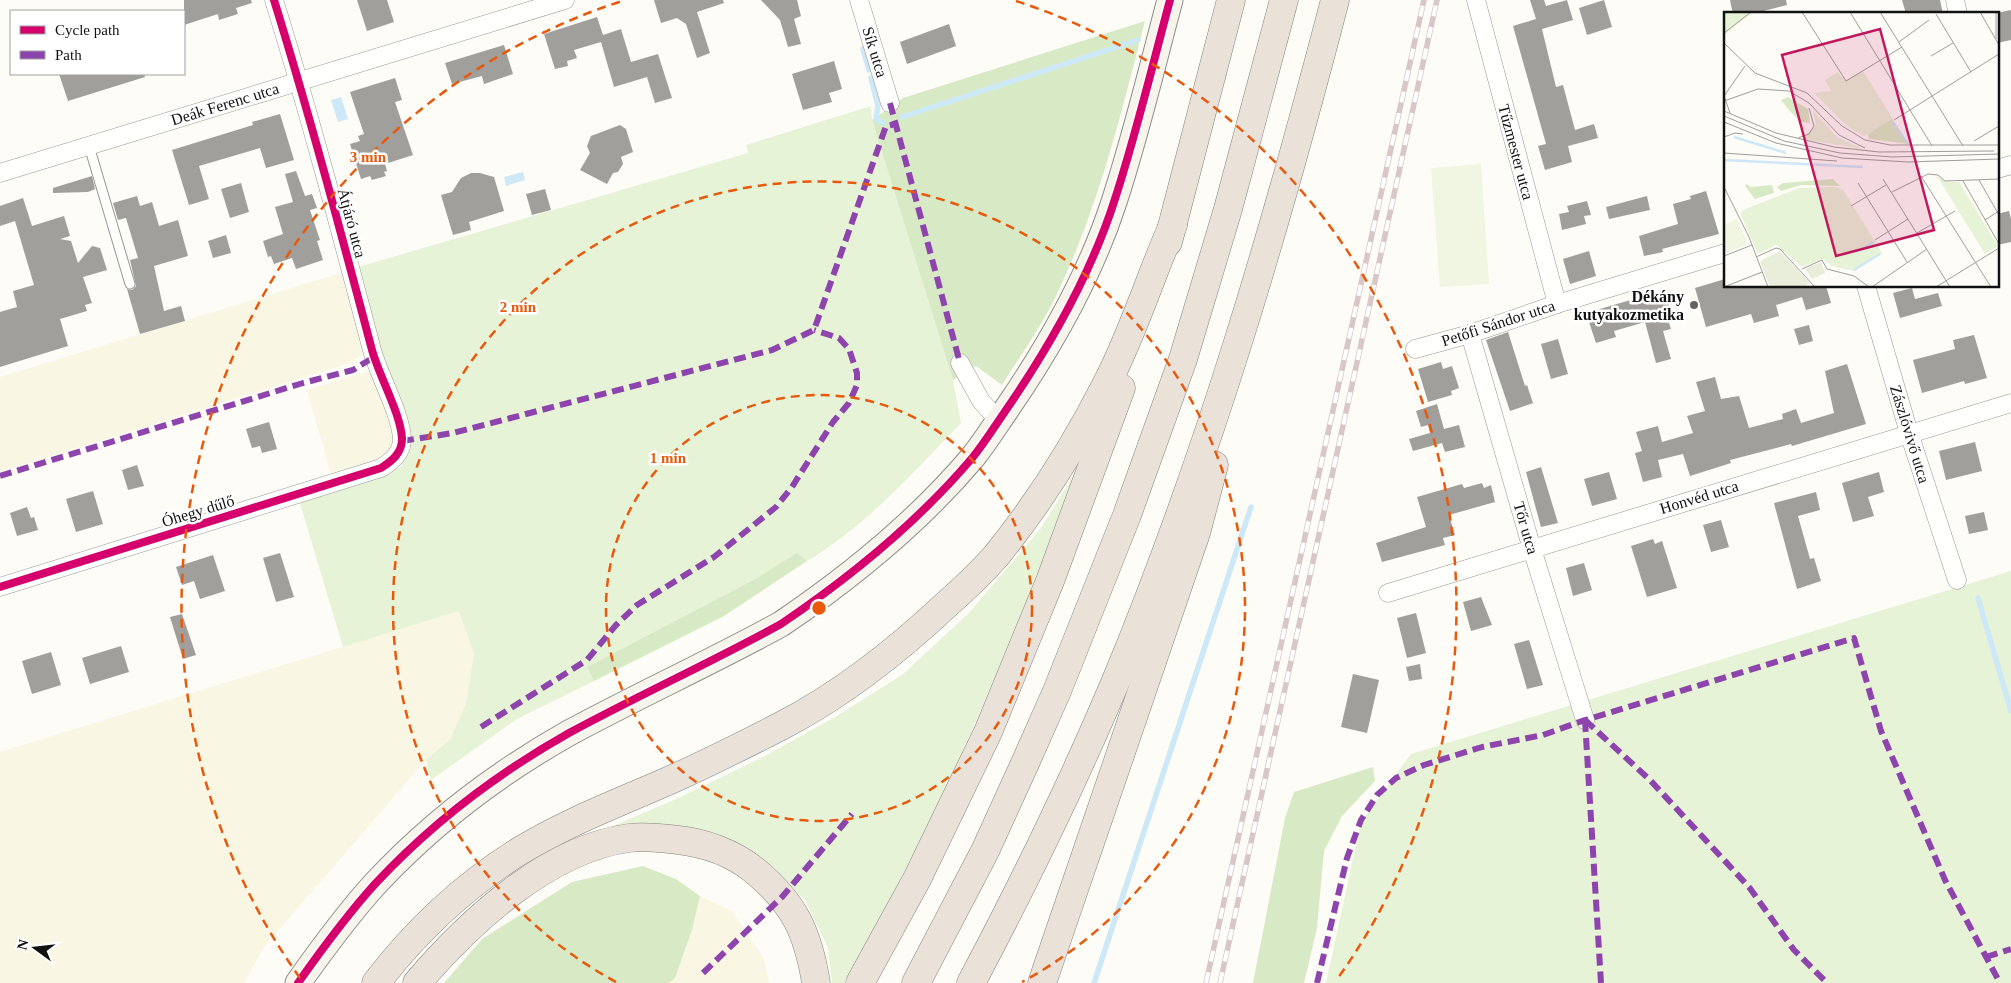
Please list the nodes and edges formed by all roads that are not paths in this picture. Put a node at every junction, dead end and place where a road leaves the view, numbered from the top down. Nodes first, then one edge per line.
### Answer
1 (274, 0) edge
2 (564, 0) edge
3 (859, 0) edge
4 (1170, 0) edge
5 (1230, 0) edge
6 (1284, 0) edge
7 (1335, 0) edge
8 (1476, 0) edge
9 (299, 82) junction
10 (890, 103) dead end
11 (89, 146) junction
12 (2011, 165) edge
13 (1998, 168) edge
14 (0, 173) edge
15 (1172, 225) junction
16 (1724, 253) edge
17 (130, 284) dead end
18 (1867, 288) edge
19 (1557, 304) junction
20 (1470, 334) junction
21 (1415, 349) dead end
22 (1236, 351) junction
23 (960, 363) dead end
24 (2011, 403) edge
25 (999, 421) junction
26 (1909, 433) junction
27 (399, 453) joint
28 (1532, 549) junction
29 (1957, 580) dead end
30 (0, 587) edge
31 (1388, 593) dead end
32 (1585, 720) dead end
33 (298, 983) edge
34 (376, 983) edge
35 (417, 983) edge
36 (816, 983) edge
37 (860, 983) edge
38 (916, 983) edge
39 (972, 983) edge
40 (1042, 983) edge

1 - 9 street, Átjáró utca
2 - 9 street, Deák Ferenc utca
3 - 10 street, Sík utca
4 - 25 street
5 - 15 highway
6 - 38 highway
7 - 22 highway
8 - 19 street, Tűzmester utca
9 - 11 street, Deák Ferenc utca
9 - 27 street, Átjáró utca
11 - 14 street, Deák Ferenc utca
11 - 17 lane
12 - 13 street
15 - 34 highway
15 - 37 highway
16 - 19 street, Petőfi Sándor utca
18 - 26 street, Zászlóvivő utca
19 - 20 street, Petőfi Sándor utca
20 - 21 street, Petőfi Sándor utca
20 - 28 street, Tőr utca
22 - 39 highway
22 - 40 highway
23 - 25 street
24 - 26 street, Honvéd utca
25 - 33 street
26 - 28 street, Honvéd utca
26 - 29 street, Zászlóvivő utca
27 - 30 street, Óhegy dűlő
28 - 31 street, Honvéd utca
28 - 32 street, Tőr utca
35 - 36 highway

